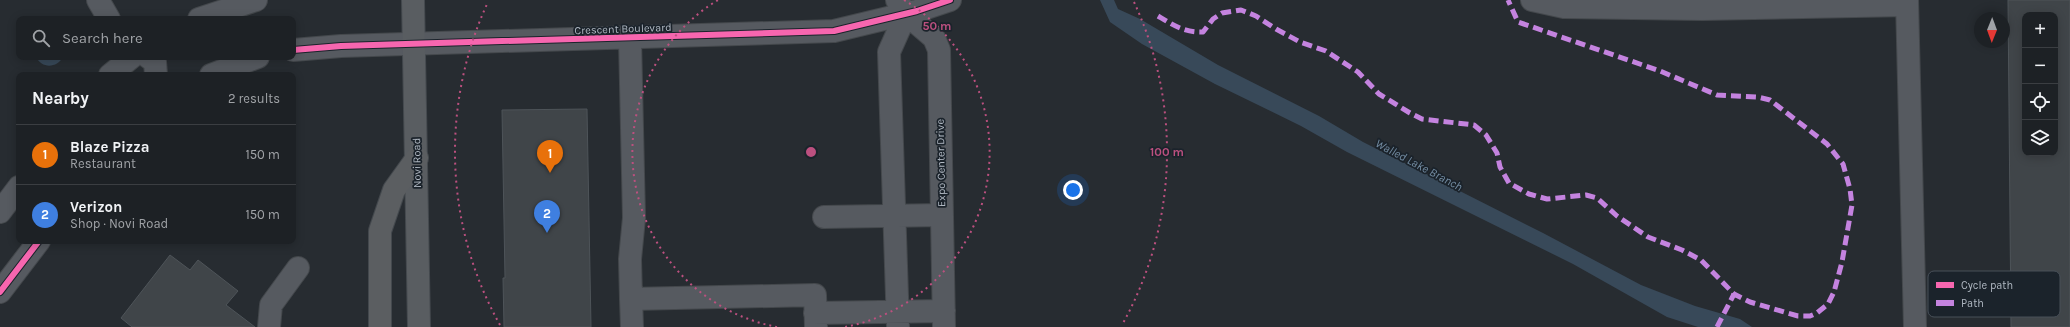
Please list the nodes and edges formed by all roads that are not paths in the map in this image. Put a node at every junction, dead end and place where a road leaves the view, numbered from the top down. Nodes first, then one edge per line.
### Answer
1 (98, 0) edge
2 (256, 0) edge
3 (413, 0) edge
4 (950, 0) edge
5 (1532, 0) edge
6 (1907, 2) edge
7 (901, 7) edge
8 (108, 16) edge
9 (208, 16) edge
10 (630, 38) junction
11 (415, 44) junction
12 (296, 50) edge
13 (128, 60) edge
14 (152, 60) edge
15 (250, 60) edge
16 (114, 72) edge
17 (156, 72) edge
18 (219, 72) edge
19 (417, 158) junction
20 (16, 191) edge
21 (0, 212) edge
22 (941, 215) junction
23 (824, 217) dead end
24 (894, 217) junction
25 (37, 244) edge
26 (298, 268) dead end
27 (0, 292) edge
28 (631, 299) junction
29 (898, 319) edge
30 (944, 319) edge
31 (816, 320) edge
32 (269, 327) edge
33 (380, 327) edge
34 (419, 327) edge
35 (632, 327) edge
36 (1915, 327) edge

1 - 8 street
2 - 9 street
3 - 11 main road, Novi Road
4 - 7 street, Crescent Boulevard
5 - 6 street
6 - 36 street
7 - 10 street, Crescent Boulevard
7 - 22 street, Expo Center Drive
7 - 24 street
10 - 11 street, Crescent Boulevard
10 - 28 street
11 - 12 street, Crescent Boulevard
11 - 19 main road, Novi Road
13 - 16 street
14 - 17 street
15 - 18 street
19 - 33 highway
19 - 34 main road, Novi Road
20 - 21 street
22 - 24 street
22 - 30 street, Expo Center Drive
23 - 24 street
24 - 29 street
25 - 27 street
26 - 32 street
28 - 31 street
28 - 35 street
29 - 30 street
29 - 31 street

